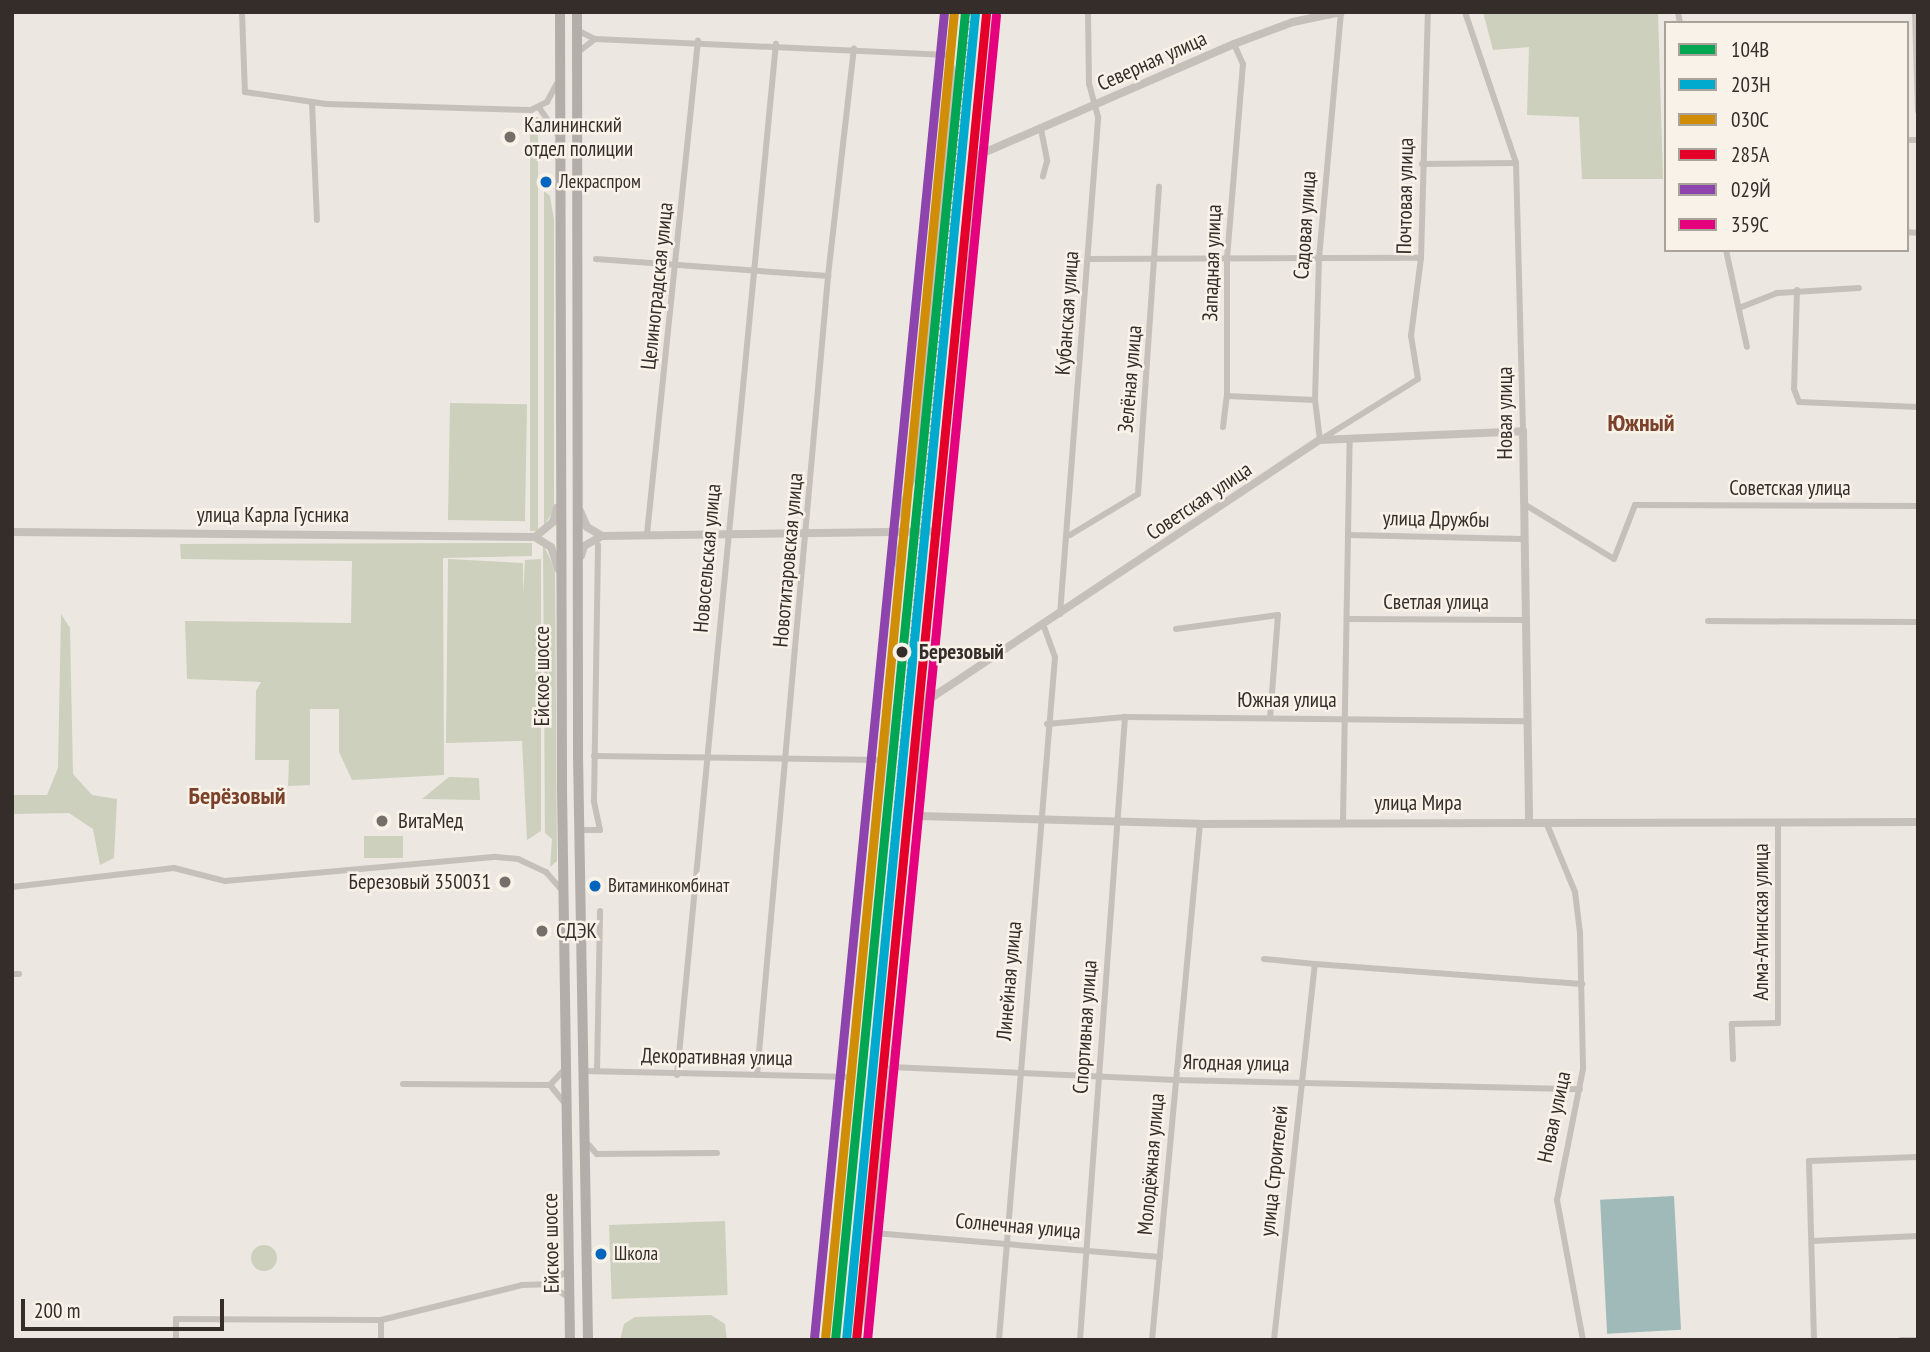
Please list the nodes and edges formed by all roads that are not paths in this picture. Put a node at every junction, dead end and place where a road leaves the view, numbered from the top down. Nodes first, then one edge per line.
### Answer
1 (242, 12) edge
2 (561, 12) edge
3 (577, 12) edge
4 (1088, 12) edge
5 (1341, 12) edge
6 (1428, 12) edge
7 (1465, 12) edge
8 (1915, 12) edge
9 (577, 29) junction
10 (594, 39) junction
11 (698, 41) junction
12 (1913, 41) edge
13 (776, 44) junction
14 (1234, 44) junction
15 (854, 48) junction
16 (561, 53) junction
17 (577, 54) junction
18 (312, 102) junction
19 (1096, 105) junction
20 (540, 109) junction
21 (1918, 111) edge
22 (1041, 129) junction
23 (561, 138) junction
24 (1516, 163) junction
25 (1422, 164) junction
26 (1043, 176) dead end
27 (1159, 187) dead end
28 (317, 220) dead end
29 (1726, 252) edge
30 (1319, 257) junction
31 (1422, 258) junction
32 (596, 259) dead end
33 (1089, 259) junction
34 (1158, 259) junction
35 (1227, 260) junction
36 (678, 264) junction
37 (753, 270) junction
38 (828, 276) junction
39 (1859, 288) dead end
40 (1797, 290) junction
41 (1739, 308) junction
42 (1746, 346) dead end
43 (1227, 397) junction
44 (1315, 400) junction
45 (1918, 407) edge
46 (1223, 427) dead end
47 (1522, 431) junction
48 (1350, 439) junction
49 (1320, 440) junction
50 (561, 477) junction
51 (577, 503) junction
52 (1522, 503) junction
53 (1918, 506) edge
54 (892, 530) junction
55 (809, 531) junction
56 (945, 531) junction
57 (12, 532) edge
58 (727, 533) junction
59 (647, 534) junction
60 (1070, 535) junction
61 (1349, 535) junction
62 (602, 536) junction
63 (535, 537) junction
64 (1522, 539) junction
65 (598, 545) dead end
66 (561, 573) junction
67 (578, 583) junction
68 (1060, 616) junction
69 (1349, 620) junction
70 (1522, 620) junction
71 (1708, 621) dead end
72 (1918, 621) edge
73 (1044, 627) junction
74 (1176, 629) dead end
75 (928, 700) junction
76 (1125, 717) junction
77 (1270, 718) junction
78 (1346, 718) junction
79 (1527, 721) junction
80 (1047, 724) junction
81 (594, 756) junction
82 (707, 758) junction
83 (882, 760) junction
84 (786, 761) junction
85 (919, 816) junction
86 (1041, 820) junction
87 (1343, 821) junction
88 (1529, 821) junction
89 (1118, 822) junction
90 (1546, 822) junction
91 (1918, 822) edge
92 (1200, 824) junction
93 (1778, 824) junction
94 (579, 830) junction
95 (563, 841) junction
96 (546, 872) junction
97 (12, 887) edge
98 (564, 896) junction
99 (600, 911) dead end
100 (1264, 959) dead end
101 (1315, 964) junction
102 (1582, 984) junction
103 (1733, 1059) dead end
104 (567, 1062) junction
105 (891, 1067) junction
106 (584, 1071) junction
107 (597, 1071) junction
108 (1018, 1073) junction
109 (677, 1075) junction
110 (757, 1075) junction
111 (1098, 1076) junction
112 (1176, 1080) junction
113 (1300, 1082) junction
114 (403, 1084) dead end
115 (550, 1085) junction
116 (1580, 1089) junction
117 (568, 1111) junction
118 (585, 1142) junction
119 (717, 1153) dead end
120 (597, 1154) junction
121 (1918, 1157) edge
122 (585, 1166) junction
123 (874, 1233) junction
124 (1918, 1236) edge
125 (1812, 1241) junction
126 (1007, 1242) junction
127 (1087, 1249) junction
128 (1160, 1257) junction
129 (571, 1267) junction
130 (546, 1284) junction
131 (571, 1300) junction
132 (381, 1320) junction
133 (869, 1339) edge
134 (1918, 1339) edge
135 (176, 1340) edge
136 (381, 1340) edge
137 (570, 1340) edge
138 (588, 1340) edge
139 (879, 1340) edge
140 (999, 1340) edge
141 (1080, 1340) edge
142 (1152, 1340) edge
143 (1274, 1340) edge
144 (1584, 1340) edge
145 (1814, 1340) edge
146 (1901, 1340) edge

1 - 18 street
2 - 16 main road, Ейское шоссе
3 - 9 main road
4 - 19 street, Кубанская улица
5 - 14 street, Северная улица
5 - 30 street, Садовая улица
6 - 25 street, Почтовая улица
7 - 24 street, Новая улица
8 - 12 street
9 - 10 street
9 - 17 main road
10 - 11 street
10 - 17 street
11 - 13 street
11 - 36 street, Целиноградская улица
12 - 21 street
13 - 15 street
13 - 37 street, Новосельская улица
14 - 19 street, Северная улица
14 - 35 street, Западная улица
15 - 38 street, Новотитаровская улица
15 - 54 street
16 - 20 street
16 - 23 main road, Ейское шоссе
17 - 51 main road
18 - 20 street
18 - 28 street
19 - 22 street, Северная улица
19 - 33 street, Кубанская улица
20 - 23 street
22 - 26 street
22 - 56 street, Северная улица
23 - 50 main road, Ейское шоссе
24 - 25 street
24 - 47 street, Новая улица
25 - 31 street, Почтовая улица
27 - 34 street, Зелёная улица
29 - 41 street
30 - 31 street
30 - 35 street
30 - 44 street, Садовая улица
31 - 49 street, Почтовая улица
32 - 36 street
33 - 34 street
33 - 60 street, Кубанская улица
34 - 35 street
34 - 60 street, Зелёная улица
35 - 43 street, Западная улица
36 - 37 street
36 - 59 street, Целиноградская улица
37 - 38 street
37 - 58 street, Новосельская улица
38 - 55 street, Новотитаровская улица
39 - 40 street
40 - 41 street
40 - 45 street
41 - 42 street
43 - 44 street
43 - 46 street, Западная улица
44 - 49 street, Садовая улица
47 - 48 street
47 - 52 street, Новая улица
48 - 49 street
48 - 61 street
49 - 68 street, Советская улица
50 - 63 street
50 - 66 main road, Ейское шоссе
51 - 62 street
51 - 67 main road
52 - 53 street, Советская улица
52 - 64 street, Новая улица
54 - 55 street
54 - 56 street
54 - 83 street
55 - 58 street
55 - 84 street, Новотитаровская улица
56 - 75 street
57 - 63 street, улица Карла Гусника
58 - 59 street
58 - 82 street, Новосельская улица
59 - 62 street
60 - 68 street, Кубанская улица
61 - 64 street, улица Дружбы
61 - 69 street
62 - 67 street
63 - 66 street
64 - 70 street, Новая улица
65 - 81 street
66 - 95 main road, Ейское шоссе
67 - 94 main road, Ейское шоссе
68 - 73 street, Советская улица
69 - 70 street, Светлая улица
69 - 78 street
70 - 79 street, Новая улица
71 - 72 street
73 - 75 street, Советская улица
73 - 80 street, Линейная улица
74 - 77 street
75 - 85 street
76 - 77 street, Южная улица
76 - 80 street, Южная улица
76 - 89 street, Спортивная улица
77 - 78 street, Южная улица
78 - 79 street, Южная улица
78 - 87 street
79 - 88 street, Новая улица
80 - 86 street, Линейная улица
81 - 82 street
81 - 94 street
82 - 84 street
82 - 109 street, Новосельская улица
83 - 84 street
83 - 110 street, Декоративная улица
84 - 110 street, Новотитаровская улица
85 - 86 street, улица Мира
85 - 105 street
86 - 89 street, улица Мира
86 - 108 street, Линейная улица
87 - 88 street, улица Мира
87 - 92 street, улица Мира
88 - 90 street, улица Мира
89 - 92 street, улица Мира
89 - 111 street, Спортивная улица
90 - 93 street, улица Мира
90 - 102 street, Новая улица
91 - 93 street, улица Мира
92 - 112 street, Молодёжная улица
93 - 103 street, Алма-Атинская улица
94 - 106 main road, Ейское шоссе
95 - 96 street
95 - 98 main road, Ейское шоссе
96 - 97 street
96 - 98 street
98 - 104 main road, Ейское шоссе
99 - 107 street
100 - 101 street
101 - 102 street
101 - 113 street, улица Строителей
102 - 116 street, Новая улица
104 - 115 street
104 - 117 main road, Ейское шоссе
105 - 108 street, Ягодная улица
105 - 123 street
106 - 107 street, Декоративная улица
106 - 118 main road, Ейское шоссе
107 - 109 street, Декоративная улица
108 - 111 street, Ягодная улица
108 - 126 street, Линейная улица
109 - 110 street, Декоративная улица
111 - 112 street, Ягодная улица
111 - 127 street, Спортивная улица
112 - 113 street, Ягодная улица
112 - 128 street, Молодёжная улица
113 - 116 street, Ягодная улица
113 - 143 street, улица Строителей
114 - 115 street
115 - 117 street
116 - 144 street, Новая улица
117 - 129 main road, Ейское шоссе
118 - 120 street
118 - 122 main road, Ейское шоссе
119 - 120 street
120 - 122 street
121 - 125 street
122 - 138 main road, Ейское шоссе
123 - 126 street, Солнечная улица
123 - 133 street
124 - 125 street
125 - 145 street
126 - 127 street, Солнечная улица
126 - 140 street, Линейная улица
127 - 128 street, Солнечная улица
127 - 141 street, Спортивная улица
128 - 142 street, Молодёжная улица
129 - 130 street
129 - 131 main road, Ейское шоссе
130 - 131 street
130 - 132 street
131 - 137 main road, Ейское шоссе
132 - 135 street
132 - 136 street
133 - 139 street
134 - 146 street

